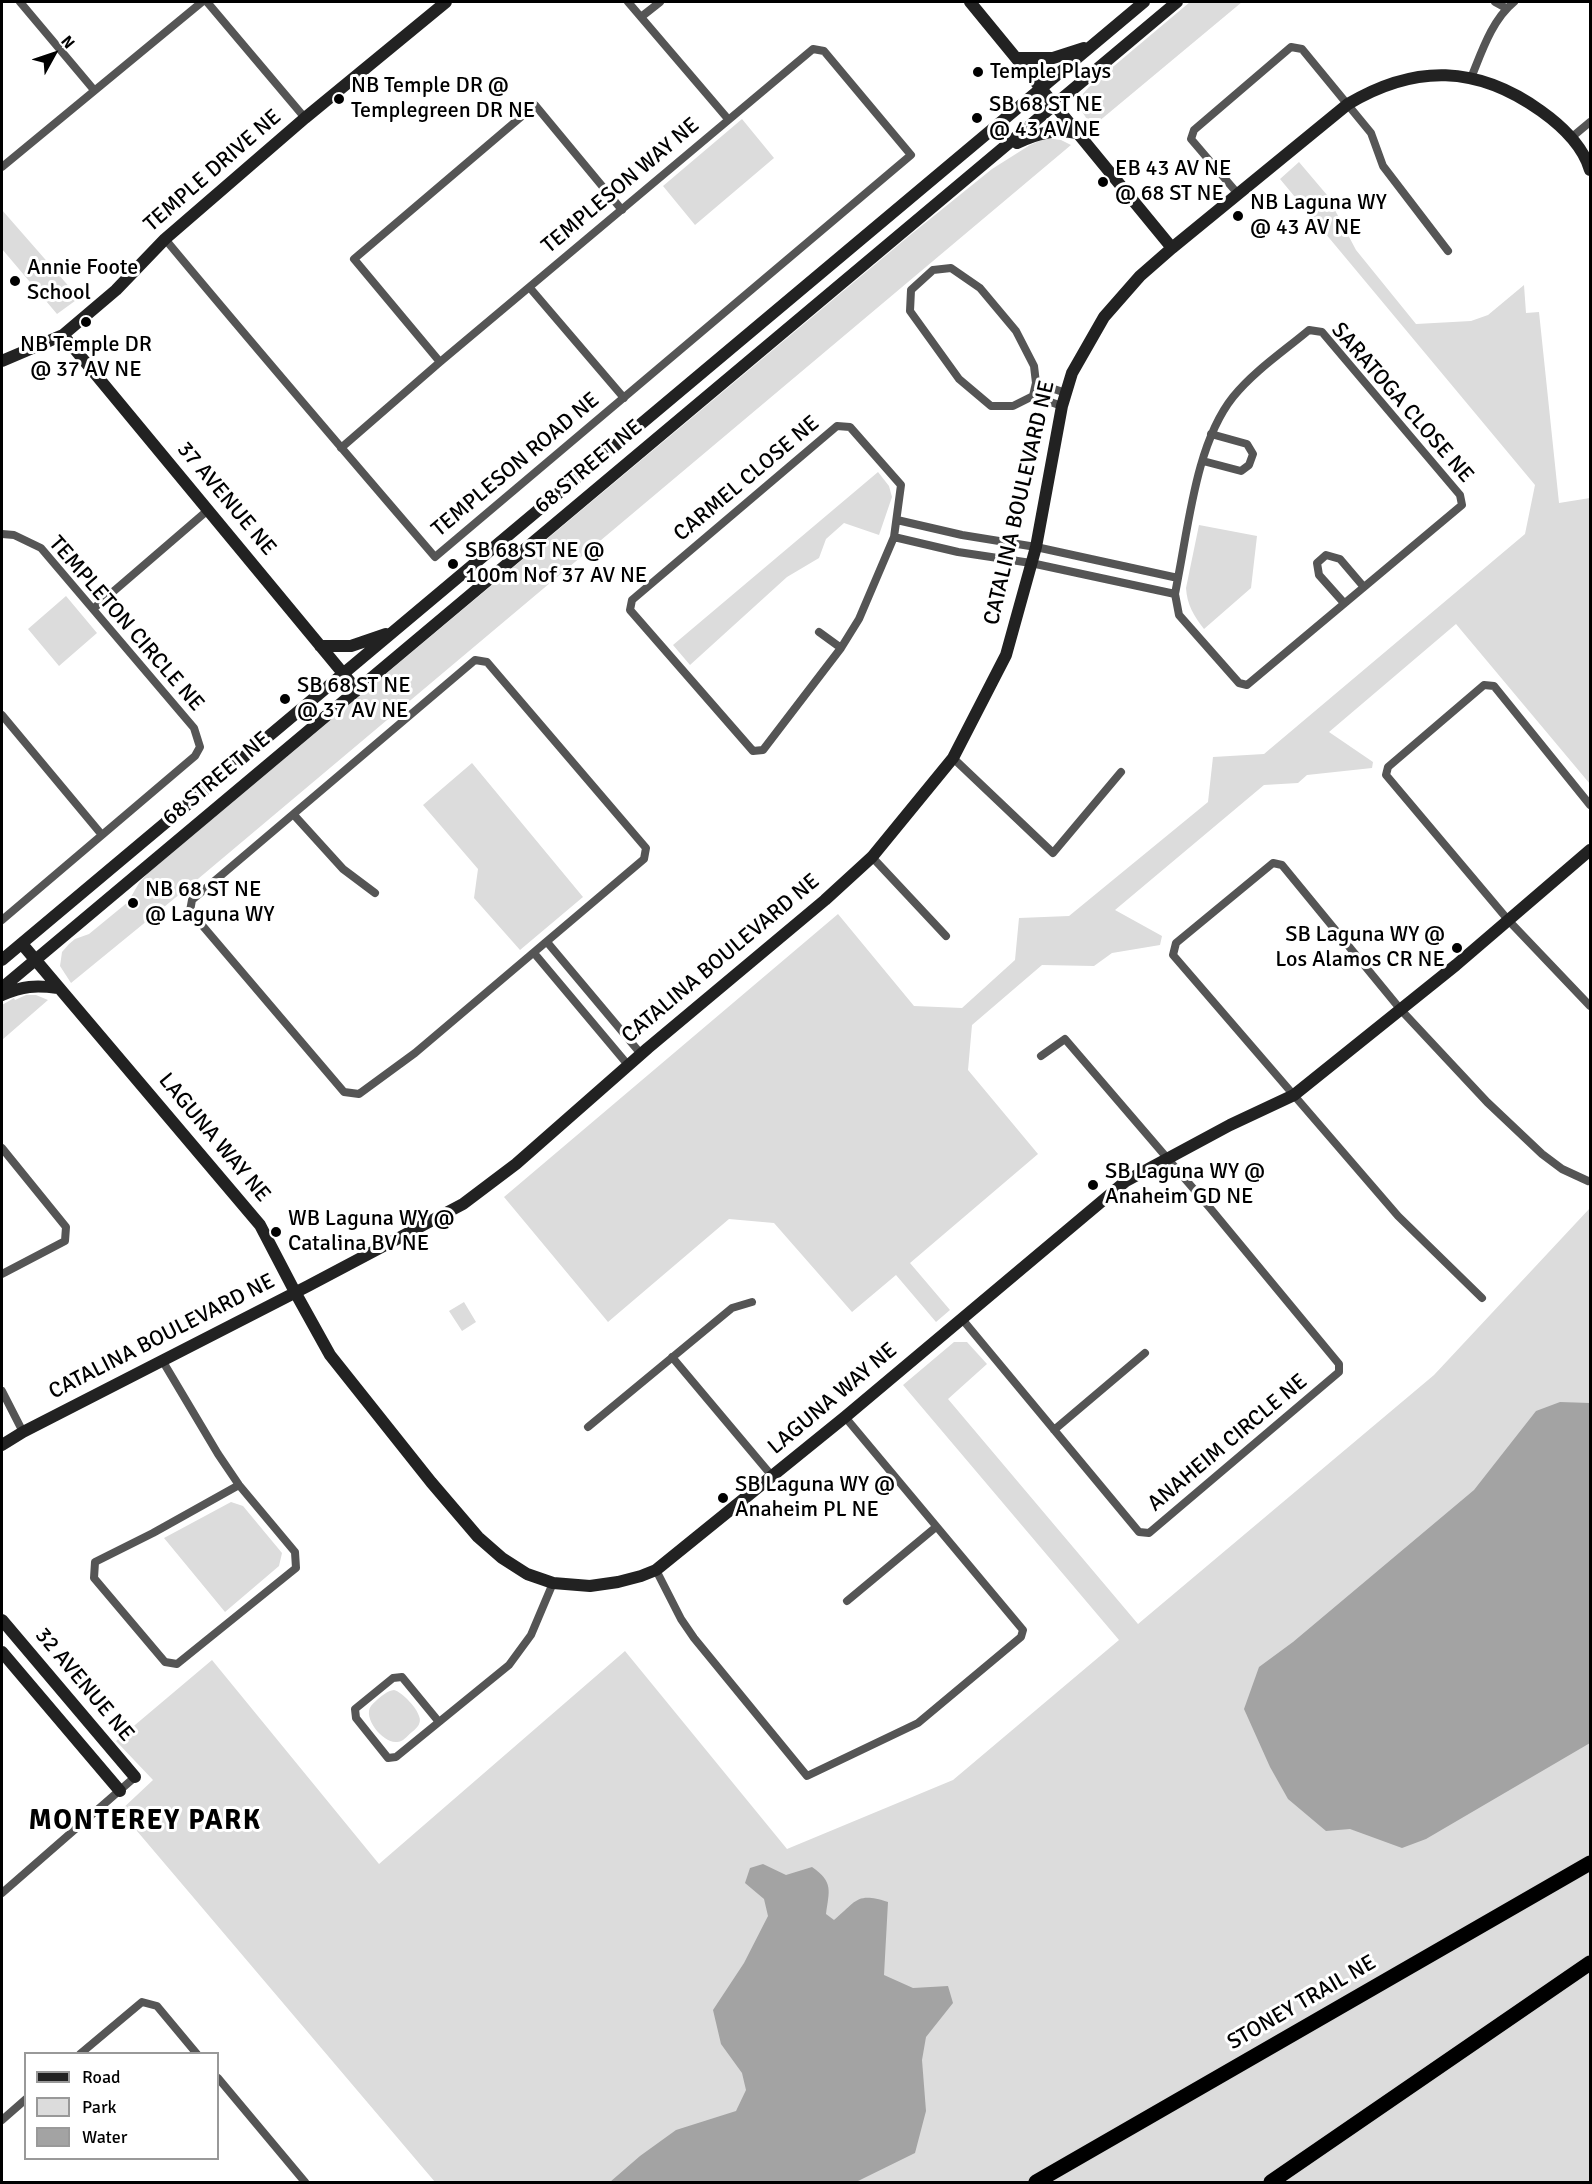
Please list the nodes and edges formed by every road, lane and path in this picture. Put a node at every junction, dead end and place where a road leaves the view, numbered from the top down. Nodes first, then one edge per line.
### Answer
1 (20, 2) edge
2 (202, 2) edge
3 (207, 2) edge
4 (446, 2) edge
5 (628, 2) edge
6 (660, 2) edge
7 (970, 2) edge
8 (1144, 2) edge
9 (1177, 2) edge
10 (1496, 2) edge
11 (1514, 2) edge
12 (1506, 8) junction
13 (641, 17) junction
14 (1091, 46) junction
15 (1017, 58) junction
16 (1471, 78) junction
17 (1040, 87) junction
18 (94, 90) junction
19 (1348, 104) junction
20 (1054, 105) junction
21 (305, 118) junction
22 (728, 119) junction
23 (1590, 122) edge
24 (1077, 133) junction
25 (1572, 137) junction
26 (997, 153) junction
27 (911, 155) joint
28 (2, 167) edge
29 (1590, 170) edge
30 (1238, 194) junction
31 (622, 210) junction
32 (165, 239) junction
33 (1172, 248) junction
34 (1448, 250) dead end
35 (530, 288) junction
36 (63, 335) junction
37 (2, 361) edge
38 (440, 362) junction
39 (1036, 384) junction
40 (1066, 393) junction
41 (1033, 396) junction
42 (624, 398) junction
43 (1062, 406) junction
44 (1211, 434) junction
45 (342, 448) junction
46 (1203, 461) junction
47 (208, 510) junction
48 (897, 520) junction
49 (2, 534) edge
50 (894, 537) junction
51 (1036, 547) junction
52 (1031, 563) junction
53 (1178, 578) junction
54 (1363, 586) junction
55 (1175, 594) junction
56 (1344, 603) junction
57 (93, 609) junction
58 (394, 631) junction
59 (819, 632) dead end
60 (320, 646) junction
61 (841, 648) junction
62 (343, 674) junction
63 (356, 689) junction
64 (2, 715) edge
65 (952, 758) junction
66 (1121, 772) dead end
67 (1590, 805) edge
68 (294, 815) junction
69 (102, 835) junction
70 (1590, 850) edge
71 (872, 857) junction
72 (375, 893) dead end
73 (2, 920) edge
74 (1509, 921) junction
75 (946, 936) dead end
76 (547, 942) junction
77 (22, 944) junction
78 (534, 953) junction
79 (2, 960) edge
80 (35, 960) junction
81 (2, 988) edge
82 (58, 988) junction
83 (2, 995) edge
84 (1590, 1006) edge
85 (1401, 1010) junction
86 (641, 1054) junction
87 (1041, 1056) dead end
88 (628, 1065) junction
89 (1294, 1095) junction
90 (2, 1148) edge
91 (1168, 1158) junction
92 (1588, 1181) dead end
93 (2, 1274) edge
94 (295, 1292) junction
95 (1482, 1298) dead end
96 (753, 1302) dead end
97 (962, 1319) junction
98 (1145, 1353) dead end
99 (672, 1357) junction
100 (162, 1360) junction
101 (2, 1391) edge
102 (845, 1417) junction
103 (588, 1427) dead end
104 (1054, 1430) junction
105 (23, 1432) junction
106 (2, 1445) edge
107 (772, 1476) junction
108 (239, 1485) junction
109 (936, 1527) junction
110 (656, 1570) junction
111 (553, 1583) junction
112 (847, 1601) dead end
113 (2, 1620) edge
114 (2, 1652) edge
115 (439, 1722) junction
116 (135, 1777) joint
117 (120, 1791) junction
118 (1590, 1863) edge
119 (2, 1893) edge
120 (1590, 1963) edge
121 (82, 2052) edge
122 (195, 2052) edge
123 (219, 2079) edge
124 (24, 2101) edge
125 (2, 2120) edge
126 (305, 2182) edge
127 (1036, 2182) edge
128 (1271, 2182) edge

1 - 18 street
2 - 18 street
3 - 21 street
4 - 21 street, TEMPLE DRIVE NE
5 - 13 street
6 - 13 street
7 - 15 street
8 - 14 street, 68 STREET NE
9 - 20 street, 68 STREET NE
10 - 12 street
11 - 12 street
12 - 16 street
13 - 22 street
14 - 15 street
14 - 17 street, 68 STREET NE
15 - 17 street
16 - 19 street
16 - 25 street
17 - 20 street
17 - 58 street, 68 STREET NE
18 - 28 street
19 - 30 street
19 - 30 street
19 - 34 street
20 - 24 street
20 - 26 street, 68 STREET NE
21 - 32 street, TEMPLE DRIVE NE
22 - 27 street, TEMPLESON WAY NE
22 - 31 street, TEMPLESON WAY NE
23 - 25 street
24 - 26 street
24 - 33 street
25 - 29 street
26 - 63 street, 68 STREET NE
27 - 42 street, TEMPLESON ROAD NE
30 - 33 street
31 - 35 street, TEMPLESON WAY NE
31 - 38 street
32 - 36 street, TEMPLE DRIVE NE
32 - 45 street, TEMPLESON ROAD NE
33 - 40 street, CATALINA BOULEVARD NE
35 - 38 street, TEMPLESON WAY NE
35 - 42 street
36 - 37 street, TEMPLE DRIVE NE
36 - 47 street, 37 AVENUE NE
38 - 45 street, TEMPLESON WAY NE
39 - 40 street
39 - 41 street
39 - 41 street
40 - 43 street, CATALINA BOULEVARD NE
41 - 43 street
42 - 45 street, TEMPLESON ROAD NE
43 - 51 street, CATALINA BOULEVARD NE
44 - 46 street, SARATOGA CLOSE NE
44 - 46 street
44 - 54 street, SARATOGA CLOSE NE
46 - 53 street, SARATOGA CLOSE NE
47 - 57 street
47 - 60 street, 37 AVENUE NE
48 - 50 street, CARMEL CLOSE NE
48 - 51 street
48 - 61 street, CARMEL CLOSE NE
49 - 57 street, TEMPLETON CIRCLE NE
50 - 52 street
50 - 61 street, CARMEL CLOSE NE
51 - 52 street, CATALINA BOULEVARD NE
51 - 53 street
52 - 55 street
52 - 65 street, CATALINA BOULEVARD NE
53 - 55 street, SARATOGA CLOSE NE
54 - 56 street, SARATOGA CLOSE NE
54 - 56 street
55 - 56 street, SARATOGA CLOSE NE
57 - 69 street, TEMPLETON CIRCLE NE
58 - 60 street
58 - 62 street, 68 STREET NE
59 - 61 street
60 - 62 street, 37 AVENUE NE
62 - 63 street, 37 AVENUE NE
62 - 77 street, 68 STREET NE
63 - 80 street, 68 STREET NE
64 - 69 street
65 - 66 street
65 - 71 street, CATALINA BOULEVARD NE
67 - 74 street
68 - 72 street
68 - 76 street
68 - 78 street
69 - 73 street, TEMPLETON CIRCLE NE
70 - 74 street, LAGUNA WAY NE
71 - 75 street
71 - 86 street, CATALINA BOULEVARD NE
74 - 84 street
74 - 85 street, LAGUNA WAY NE
76 - 78 street
76 - 86 street
77 - 79 street, 68 STREET NE
77 - 80 street, LAGUNA WAY NE
78 - 88 street
80 - 81 street, 68 STREET NE
80 - 82 street, LAGUNA WAY NE
82 - 83 street
82 - 94 street, LAGUNA WAY NE
85 - 89 street, LAGUNA WAY NE
85 - 89 street
85 - 92 street
86 - 88 street, CATALINA BOULEVARD NE
87 - 91 street, ANAHEIM CIRCLE NE
88 - 94 street, CATALINA BOULEVARD NE
89 - 91 street, LAGUNA WAY NE
89 - 95 street
90 - 93 street
91 - 97 street, LAGUNA WAY NE
91 - 104 street, ANAHEIM CIRCLE NE
94 - 100 street, CATALINA BOULEVARD NE
94 - 111 street, LAGUNA WAY NE
96 - 99 street
97 - 102 street, LAGUNA WAY NE
97 - 104 street, ANAHEIM CIRCLE NE
98 - 104 street
99 - 103 street
99 - 107 street
100 - 105 street, CATALINA BOULEVARD NE
100 - 108 street
101 - 105 street
102 - 107 street, LAGUNA WAY NE
102 - 109 street
105 - 106 street, CATALINA BOULEVARD NE
107 - 110 street, LAGUNA WAY NE
108 - 108 street
109 - 110 street
109 - 112 street
110 - 111 street, LAGUNA WAY NE
111 - 115 street
113 - 116 street, 32 AVENUE NE
114 - 117 street, 32 AVENUE NE
115 - 115 street
116 - 117 street
117 - 119 street
118 - 127 highway, STONEY TRAIL NE
120 - 128 highway
121 - 122 street
123 - 126 street
124 - 125 street

